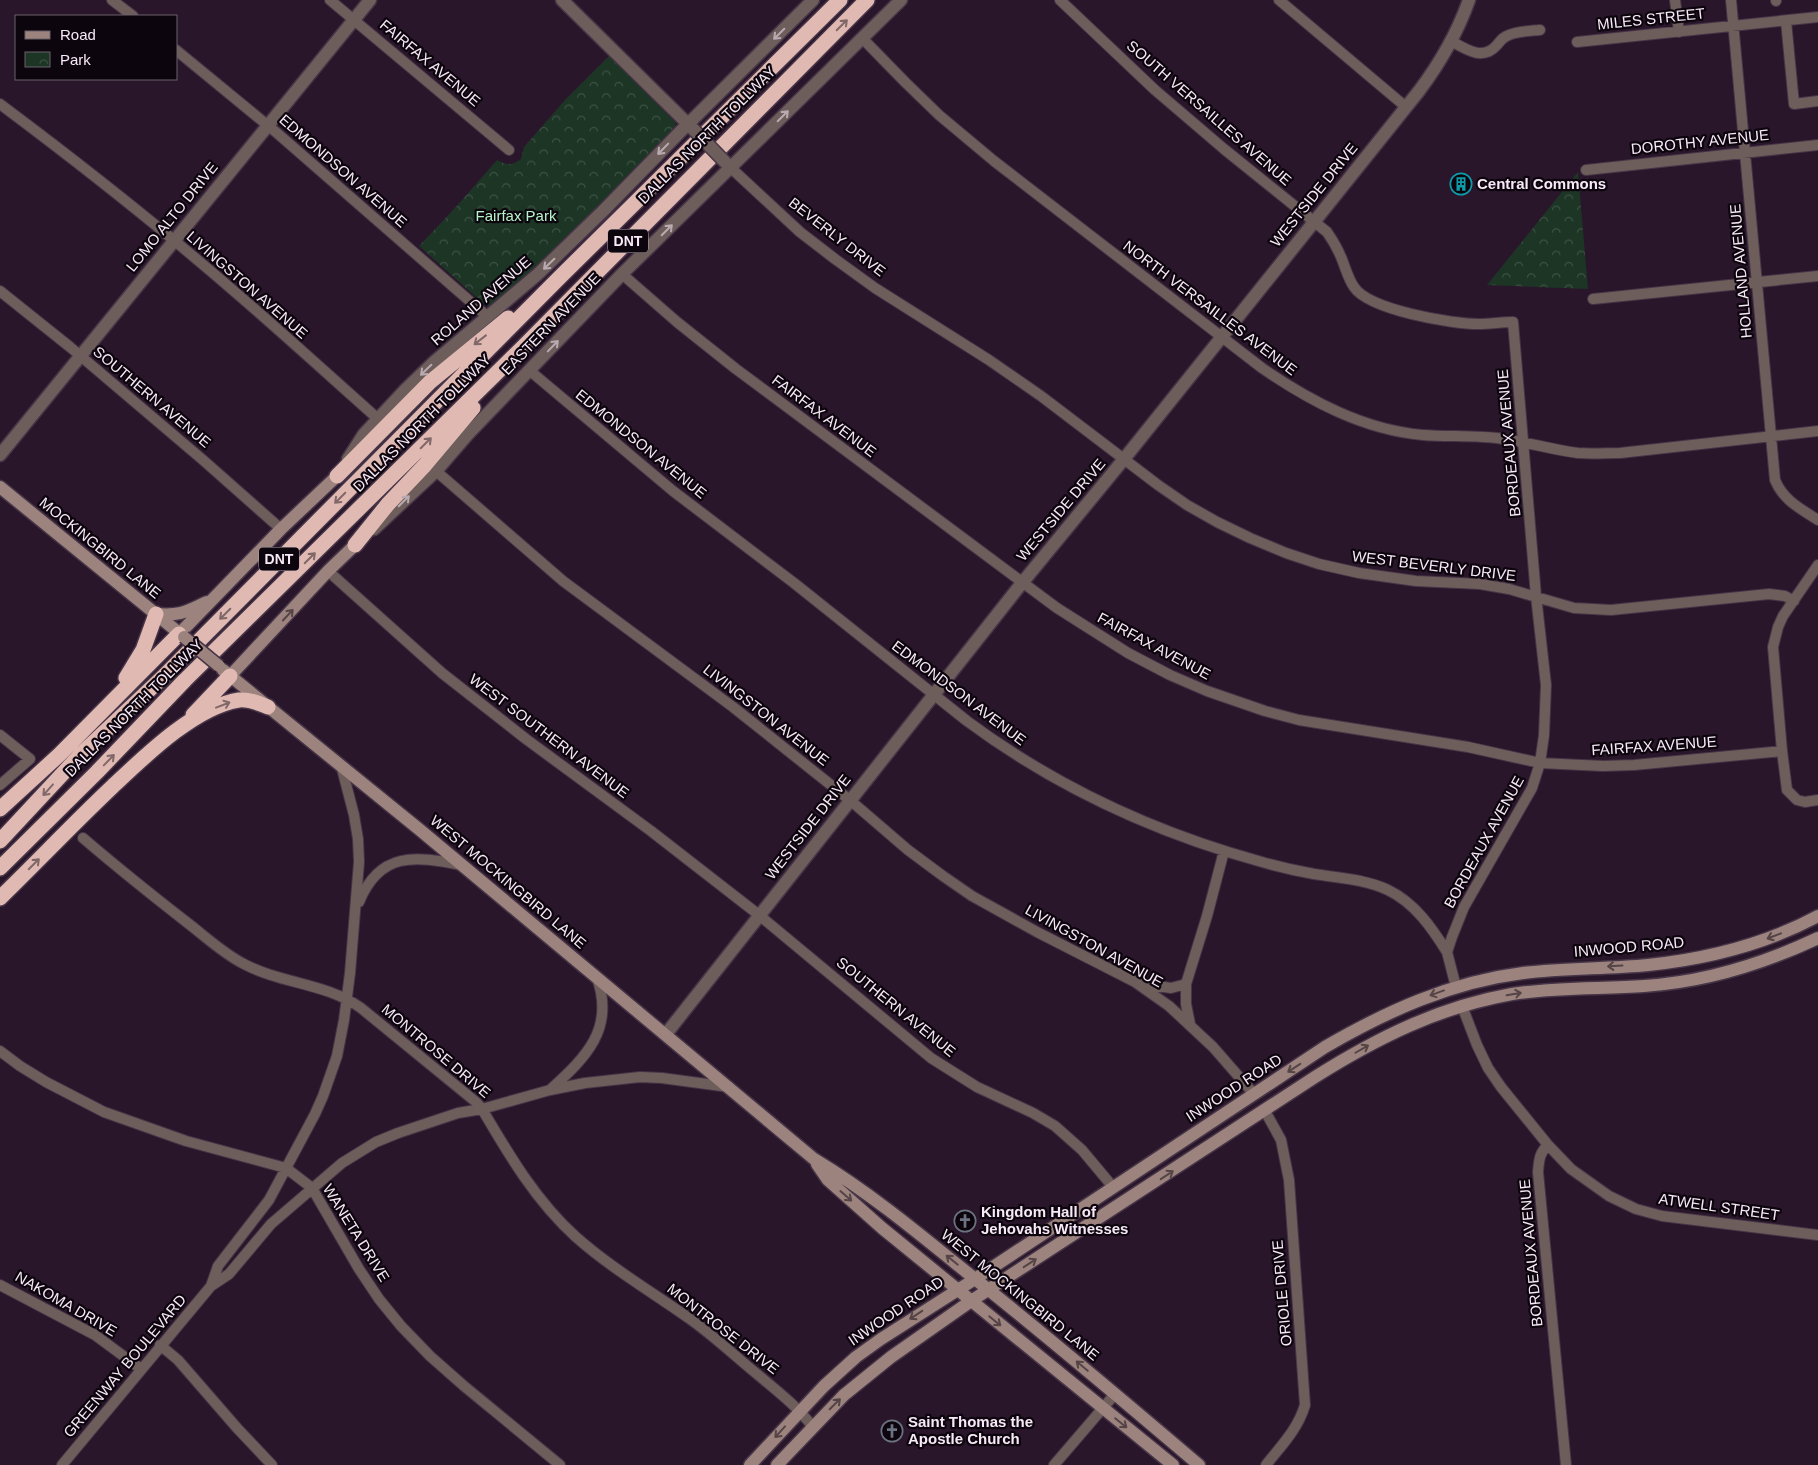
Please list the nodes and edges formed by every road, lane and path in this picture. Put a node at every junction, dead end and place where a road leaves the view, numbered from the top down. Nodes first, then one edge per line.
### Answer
1 (112, 0) edge
2 (330, 0) edge
3 (370, 0) edge
4 (562, 0) edge
5 (813, 0) edge
6 (840, 0) edge
7 (867, 0) edge
8 (901, 0) edge
9 (1060, 0) edge
10 (1279, 0) edge
11 (1469, 0) edge
12 (1675, 0) edge
13 (1731, 0) edge
14 (132, 15) edge
15 (1818, 18) edge
16 (354, 19) junction
17 (1786, 21) junction
18 (1734, 26) junction
19 (1540, 30) dead end
20 (1678, 32) junction
21 (862, 38) junction
22 (1451, 42) junction
23 (1577, 42) dead end
24 (178, 52) edge
25 (1818, 101) edge
26 (0, 104) edge
27 (1406, 107) junction
28 (268, 125) junction
29 (691, 127) junction
30 (1818, 145) edge
31 (509, 150) dead end
32 (1745, 153) junction
33 (729, 165) junction
34 (1586, 170) dead end
35 (1314, 222) junction
36 (174, 241) junction
37 (622, 274) junction
38 (1818, 276) edge
39 (559, 278) junction
40 (1756, 283) junction
41 (0, 291) edge
42 (1593, 299) dead end
43 (488, 317) junction
44 (1513, 322) joint
45 (1222, 337) junction
46 (523, 348) junction
47 (80, 355) junction
48 (529, 370) junction
49 (377, 418) junction
50 (1818, 431) edge
51 (1772, 436) junction
52 (1523, 442) junction
53 (0, 455) edge
54 (1124, 459) junction
55 (436, 471) junction
56 (337, 476) junction
57 (0, 487) edge
58 (1818, 520) edge
59 (281, 530) junction
60 (355, 545) junction
61 (1818, 565) edge
62 (328, 571) junction
63 (1022, 583) junction
64 (1536, 596) junction
65 (216, 597) junction
66 (1794, 600) junction
67 (156, 614) junction
68 (181, 636) junction
69 (225, 671) junction
70 (933, 694) junction
71 (113, 699) junction
72 (268, 707) junction
73 (182, 728) junction
74 (0, 735) edge
75 (1782, 750) junction
76 (1540, 763) junction
77 (341, 765) junction
78 (0, 785) edge
79 (1818, 800) edge
80 (851, 801) junction
81 (0, 809) edge
82 (83, 838) dead end
83 (0, 841) edge
84 (1224, 851) junction
85 (461, 865) junction
86 (0, 868) edge
87 (0, 898) edge
88 (355, 912) junction
89 (759, 915) junction
90 (1818, 916) edge
91 (1794, 928) junction
92 (1818, 938) edge
93 (1802, 946) junction
94 (1447, 952) junction
95 (597, 977) junction
96 (1480, 981) junction
97 (1137, 983) junction
98 (1186, 984) junction
99 (1456, 987) junction
100 (347, 998) junction
101 (1462, 1006) junction
102 (1446, 1011) junction
103 (1190, 1024) junction
104 (666, 1034) junction
105 (0, 1051) edge
106 (729, 1087) junction
107 (550, 1090) junction
108 (1254, 1094) junction
109 (482, 1109) junction
110 (1265, 1111) junction
111 (1548, 1144) junction
112 (814, 1159) junction
113 (286, 1168) junction
114 (1113, 1186) junction
115 (312, 1188) junction
116 (1818, 1235) edge
117 (975, 1279) junction
118 (0, 1284) edge
119 (210, 1286) junction
120 (958, 1290) junction
121 (990, 1290) junction
122 (971, 1301) junction
123 (160, 1345) junction
124 (141, 1369) junction
125 (1116, 1394) junction
126 (1103, 1408) junction
127 (800, 1410) junction
128 (812, 1426) junction
129 (62, 1465) edge
130 (272, 1465) edge
131 (560, 1465) edge
132 (750, 1465) edge
133 (777, 1465) edge
134 (1054, 1465) edge
135 (1173, 1465) edge
136 (1199, 1465) edge
137 (1266, 1465) edge
138 (1566, 1465) edge

1 - 14 street
2 - 16 street, FAIRFAX AVENUE
3 - 16 street, LOMO ALTO DRIVE
4 - 29 street, BEVERLY DRIVE
5 -> 29 street, ROLAND AVENUE
6 - 39 highway, DALLAS NORTH TOLLWAY / DNT
46 -> 7 highway, DALLAS NORTH TOLLWAY / DNT
8 - 21 street, EASTERN AVENUE
9 - 35 street, SOUTH VERSAILLES AVENUE
10 - 27 street
11 - 22 street, WESTSIDE DRIVE
12 - 20 street
13 - 18 street, HOLLAND AVENUE
15 - 17 street, MILES STREET
16 - 28 street, LOMO ALTO DRIVE
16 - 31 street, FAIRFAX AVENUE
17 - 18 street, MILES STREET
17 - 25 street
18 - 20 street, MILES STREET
18 - 32 street, HOLLAND AVENUE
19 - 22 street
20 - 23 street, MILES STREET
33 -> 21 street, EASTERN AVENUE
21 - 45 street, NORTH VERSAILLES AVENUE
22 - 27 street, WESTSIDE DRIVE
24 - 28 street, EDMONDSON AVENUE
26 - 36 street, LIVINGSTON AVENUE
27 - 35 street, WESTSIDE DRIVE
28 - 36 street, LOMO ALTO DRIVE
28 - 43 street, EDMONDSON AVENUE
29 - 33 street, BEVERLY DRIVE, bridge
29 -> 43 street, ROLAND AVENUE
30 - 32 street, DOROTHY AVENUE
32 - 34 street, DOROTHY AVENUE
32 - 40 street, HOLLAND AVENUE
37 -> 33 street, EASTERN AVENUE
33 - 54 street, BEVERLY DRIVE
35 - 44 street, SOUTH VERSAILLES AVENUE
35 - 45 street, WESTSIDE DRIVE
36 - 47 street, LOMO ALTO DRIVE
36 - 49 street, LIVINGSTON AVENUE
48 -> 37 street, EASTERN AVENUE
37 - 63 street, FAIRFAX AVENUE
38 - 40 street
39 -> 56 highway
39 -> 83 highway, DALLAS NORTH TOLLWAY / DNT
40 - 42 street
40 - 51 street, HOLLAND AVENUE
41 - 47 street, SOUTHERN AVENUE
43 -> 49 street, ROLAND AVENUE
44 - 52 street, BORDEAUX AVENUE
45 - 52 street, NORTH VERSAILLES AVENUE
45 - 54 street, WESTSIDE DRIVE
46 - 60 highway
86 -> 46 highway, DALLAS NORTH TOLLWAY / DNT
47 - 53 street, LOMO ALTO DRIVE
47 - 59 street, SOUTHERN AVENUE
48 - 55 street, EASTERN AVENUE
48 - 70 street, EDMONDSON AVENUE
49 - 56 street, ROLAND AVENUE
50 - 51 street, NORTH VERSAILLES AVENUE
51 - 52 street, NORTH VERSAILLES AVENUE
51 - 58 street, HOLLAND AVENUE
52 - 64 street, BORDEAUX AVENUE
54 - 63 street, WESTSIDE DRIVE
54 - 64 street, WEST BEVERLY DRIVE
60 -> 55 street, EASTERN AVENUE
55 - 80 street, LIVINGSTON AVENUE
56 - 59 main road, ROLAND AVENUE
57 - 67 main road, MOCKINGBIRD LANE
59 - 65 main road, ROLAND AVENUE
60 - 62 main road, EASTERN AVENUE
61 - 66 street
69 -> 62 main road, EASTERN AVENUE
62 - 89 street, WEST SOUTHERN AVENUE
63 - 70 street, WESTSIDE DRIVE
63 - 76 street, FAIRFAX AVENUE
64 - 66 street, WEST BEVERLY DRIVE
64 - 76 street, BORDEAUX AVENUE
65 - 67 main road
65 - 68 main road, ROLAND AVENUE
66 - 75 street
67 - 68 main road, MOCKINGBIRD LANE
67 - 71 highway
68 - 69 main road, WEST MOCKINGBIRD LANE, bridge
68 - 71 highway
69 - 72 main road, WEST MOCKINGBIRD LANE
69 - 73 highway
70 - 80 street, WESTSIDE DRIVE
70 - 84 street, EDMONDSON AVENUE
71 - 81 highway
73 -> 72 highway
72 - 77 main road, WEST MOCKINGBIRD LANE
87 -> 73 highway
74 - 78 street
75 - 76 street, FAIRFAX AVENUE
75 - 79 street
76 - 94 street, BORDEAUX AVENUE
77 - 85 main road, WEST MOCKINGBIRD LANE
77 - 88 street
80 - 89 street, WESTSIDE DRIVE
80 - 97 street, LIVINGSTON AVENUE
82 - 100 street, MONTROSE DRIVE
84 - 94 street, EDMONDSON AVENUE
84 - 98 street
85 - 88 street
85 - 95 main road, WEST MOCKINGBIRD LANE
88 - 100 street
89 - 104 street, WESTSIDE DRIVE
89 - 114 street, SOUTHERN AVENUE
90 - 91 main road, INWOOD ROAD
91 - 93 main road
91 -> 96 main road, INWOOD ROAD
92 - 93 main road
101 -> 93 main road
94 - 99 street
95 - 104 main road, WEST MOCKINGBIRD LANE
95 - 107 street
96 - 99 main road, INWOOD ROAD
96 - 101 main road
97 - 98 street
97 - 103 street, LIVINGSTON AVENUE
98 - 103 street
99 - 102 main road
99 -> 108 main road, INWOOD ROAD
100 - 109 street, MONTROSE DRIVE
100 - 113 street
101 - 102 main road
101 - 111 street
110 -> 102 main road
103 - 108 street, LIVINGSTON AVENUE
104 - 106 main road, WEST MOCKINGBIRD LANE
105 - 113 street, WANETA DRIVE
106 - 107 street
106 - 112 main road, WEST MOCKINGBIRD LANE
107 - 109 street
108 - 110 main road
108 - 114 main road, INWOOD ROAD
109 - 115 street
109 - 127 street, MONTROSE DRIVE
121 -> 110 main road
110 - 137 street, ORIOLE DRIVE
111 - 116 street, ATWELL STREET
111 - 138 street, BORDEAUX AVENUE
117 -> 112 main road, WEST MOCKINGBIRD LANE
112 -> 120 main road, WEST MOCKINGBIRD LANE
113 - 115 street, WANETA DRIVE
113 - 119 street
114 - 117 main road, INWOOD ROAD
115 - 119 street
115 - 131 street, WANETA DRIVE
117 - 120 main road, INWOOD ROAD
117 - 121 main road, WEST MOCKINGBIRD LANE
118 - 124 street, NAKOMA DRIVE
119 - 123 street, GREENWAY BOULEVARD
120 - 122 main road, WEST MOCKINGBIRD LANE
120 -> 127 main road, INWOOD ROAD
121 - 122 main road
125 -> 121 main road, WEST MOCKINGBIRD LANE
122 -> 126 main road, WEST MOCKINGBIRD LANE
128 -> 122 main road
123 - 124 street, GREENWAY BOULEVARD
123 - 130 street
124 - 129 street, GREENWAY BOULEVARD
125 - 126 street
125 - 136 main road, WEST MOCKINGBIRD LANE
126 - 134 street
126 -> 135 main road, WEST MOCKINGBIRD LANE
127 - 128 street, MONTROSE DRIVE
127 -> 132 main road, INWOOD ROAD
128 - 133 main road

